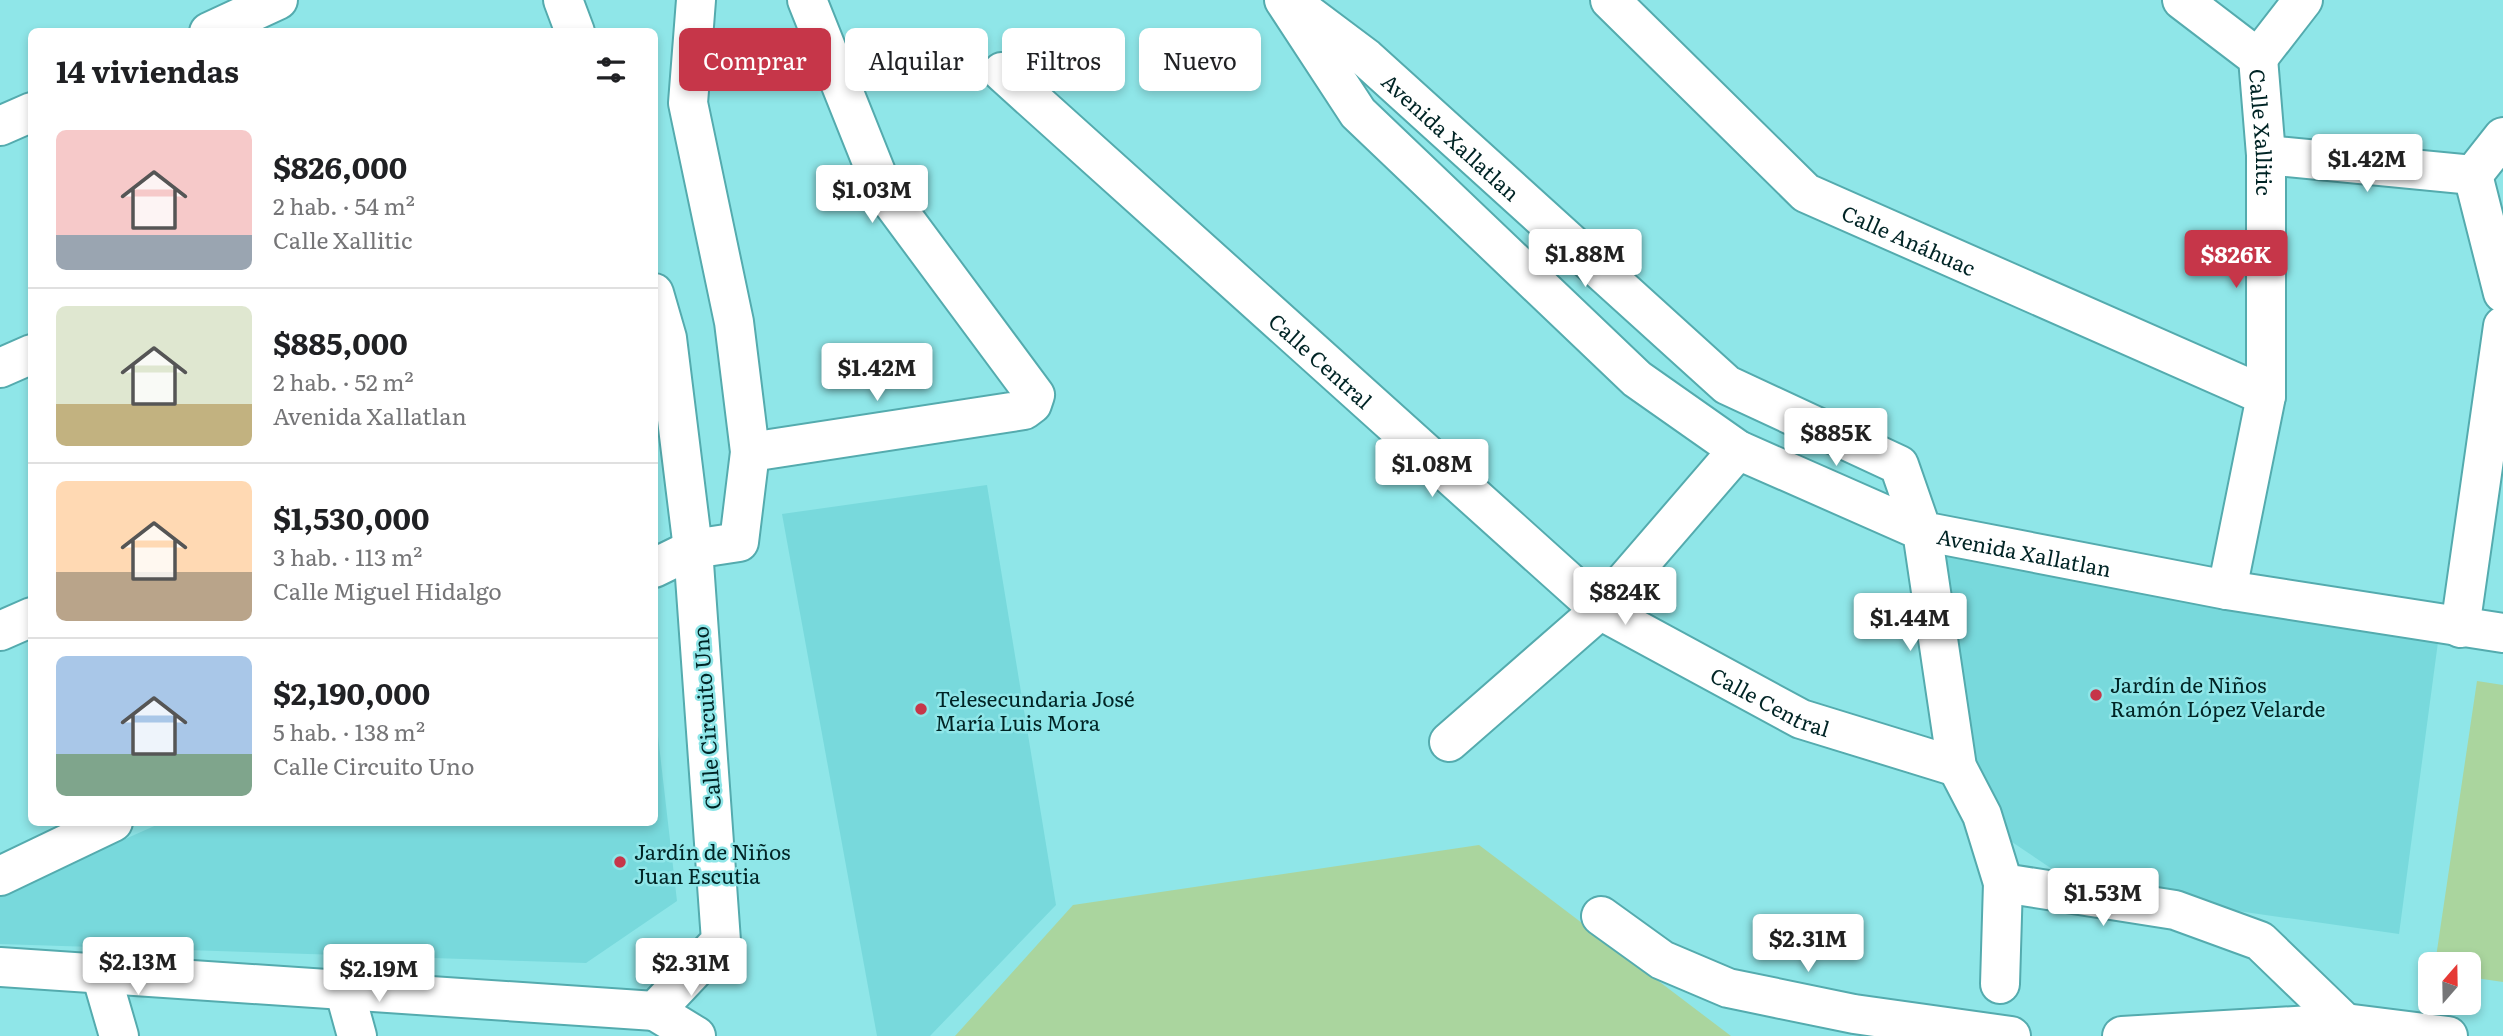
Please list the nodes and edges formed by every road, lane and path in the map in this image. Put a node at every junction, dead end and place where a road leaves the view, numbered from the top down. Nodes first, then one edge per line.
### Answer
1 (278, 0) edge
2 (564, 0) edge
3 (696, 0) edge
4 (807, 0) edge
5 (1284, 0) edge
6 (1289, 0) edge
7 (1611, 0) edge
8 (2182, 0) edge
9 (2304, 0) edge
10 (218, 28) edge
11 (574, 28) edge
12 (2258, 58) junction
13 (1023, 91) edge
14 (28, 114) edge
15 (0, 126) edge
16 (2503, 137) edge
17 (2266, 155) junction
18 (2473, 174) junction
19 (2503, 199) edge
20 (2503, 293) edge
21 (658, 320) edge
22 (2503, 326) edge
23 (661, 341) edge
24 (28, 356) edge
25 (0, 368) edge
26 (1727, 385) junction
27 (2266, 396) junction
28 (1687, 415) junction
29 (1738, 450) junction
30 (750, 452) junction
31 (1922, 531) junction
32 (693, 549) junction
33 (658, 566) edge
34 (2227, 590) junction
35 (1600, 610) junction
36 (28, 619) edge
37 (2460, 628) junction
38 (0, 631) edge
39 (2503, 633) edge
40 (1449, 742) dead end
41 (1957, 767) junction
42 (105, 826) edge
43 (0, 876) edge
44 (2003, 883) junction
45 (1601, 916) dead end
46 (0, 967) edge
47 (101, 974) junction
48 (2000, 984) dead end
49 (344, 989) junction
50 (655, 1011) junction
51 (2345, 1023) junction
52 (118, 1036) edge
53 (358, 1036) edge
54 (696, 1036) edge
55 (2011, 1036) edge
56 (2122, 1036) edge
57 (2448, 1036) edge

1 - 10 street
2 - 11 street
3 - 30 street
4 - 30 street
5 - 28 street
6 - 26 street, Avenida Xallatlan
7 - 27 street, Calle Anáhuac
8 - 12 street, Calle Xallitic
9 - 12 street
12 - 17 street, Calle Xallitic
13 - 35 street, Calle Central
14 - 15 street
16 - 18 street
17 - 18 street
17 - 27 street, Calle Xallitic
18 - 19 street
18 - 20 street
21 - 23 street, Calle Circuito Uno
22 - 37 street
23 - 32 street, Calle Circuito Uno
24 - 25 street
26 - 28 street
26 - 31 street, Avenida Xallatlan
27 - 34 street, Calle Xallitic
28 - 29 street
29 - 31 street
29 - 35 street
30 - 32 street
31 - 34 street, Avenida Xallatlan
31 - 41 street
32 - 33 street
32 - 50 street, Calle Circuito Uno
34 - 37 street, Avenida Xallatlan
35 - 40 street
35 - 41 street, Calle Central
36 - 38 street
37 - 39 street, Avenida Xallatlan
41 - 44 street
42 - 43 street
44 - 48 street
44 - 51 street
45 - 55 street
46 - 47 street
47 - 49 street
47 - 52 street
49 - 50 street
49 - 53 street
50 - 54 street
51 - 56 street
51 - 57 street

